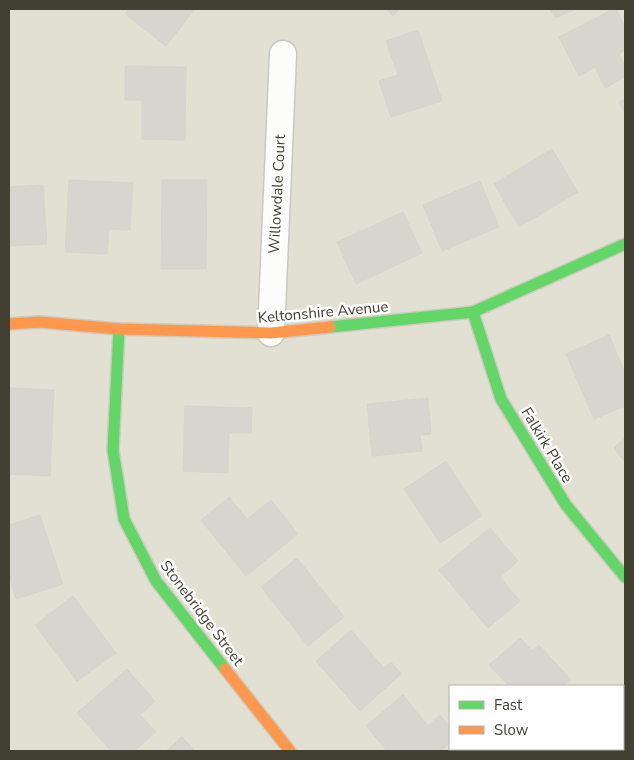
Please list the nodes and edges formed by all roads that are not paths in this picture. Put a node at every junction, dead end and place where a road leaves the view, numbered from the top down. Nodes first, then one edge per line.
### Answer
1 (283, 54) dead end
2 (625, 244) edge
3 (474, 312) junction
4 (9, 324) edge
5 (119, 329) junction
6 (271, 333) junction
7 (625, 577) edge
8 (290, 751) edge

1 - 6 street, Willowdale Court
2 - 3 street, Keltonshire Avenue
3 - 6 street, Keltonshire Avenue
3 - 7 street, Falkirk Place
4 - 5 street, Keltonshire Avenue
5 - 6 street, Keltonshire Avenue
5 - 8 street, Stonebridge Street

